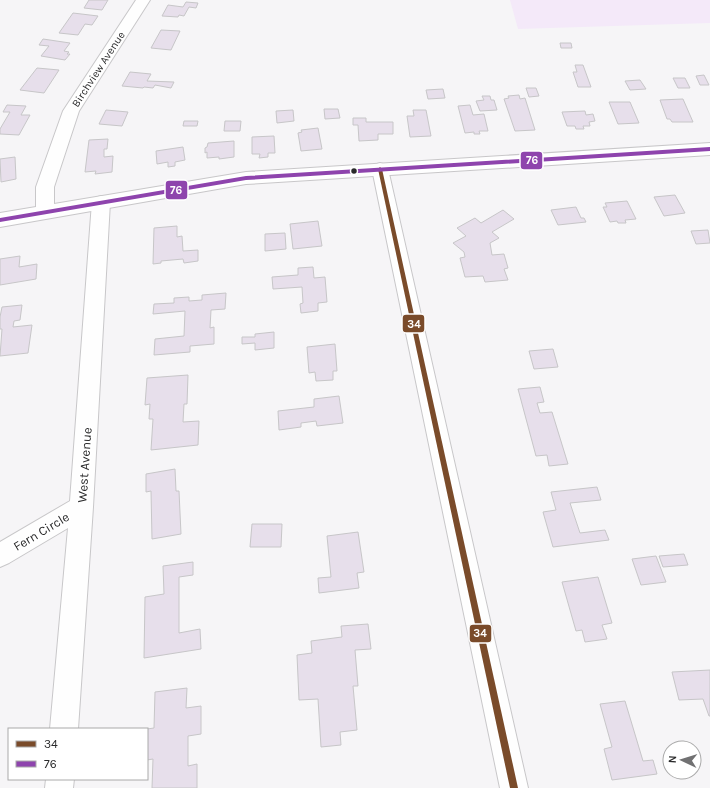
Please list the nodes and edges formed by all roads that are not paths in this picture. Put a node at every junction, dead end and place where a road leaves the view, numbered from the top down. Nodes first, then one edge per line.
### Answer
1 (143, 0) edge
2 (710, 148) edge
3 (380, 169) junction
4 (101, 202) junction
5 (45, 212) junction
6 (0, 220) edge
7 (81, 507) junction
8 (0, 555) edge
9 (64, 728) edge
10 (514, 788) edge

1 - 5 street, Birchview Avenue
2 - 3 street
3 - 4 street
3 - 10 street
4 - 5 street
4 - 7 street, West Avenue
5 - 6 street
7 - 8 street, Fern Circle
7 - 9 street, West Avenue

